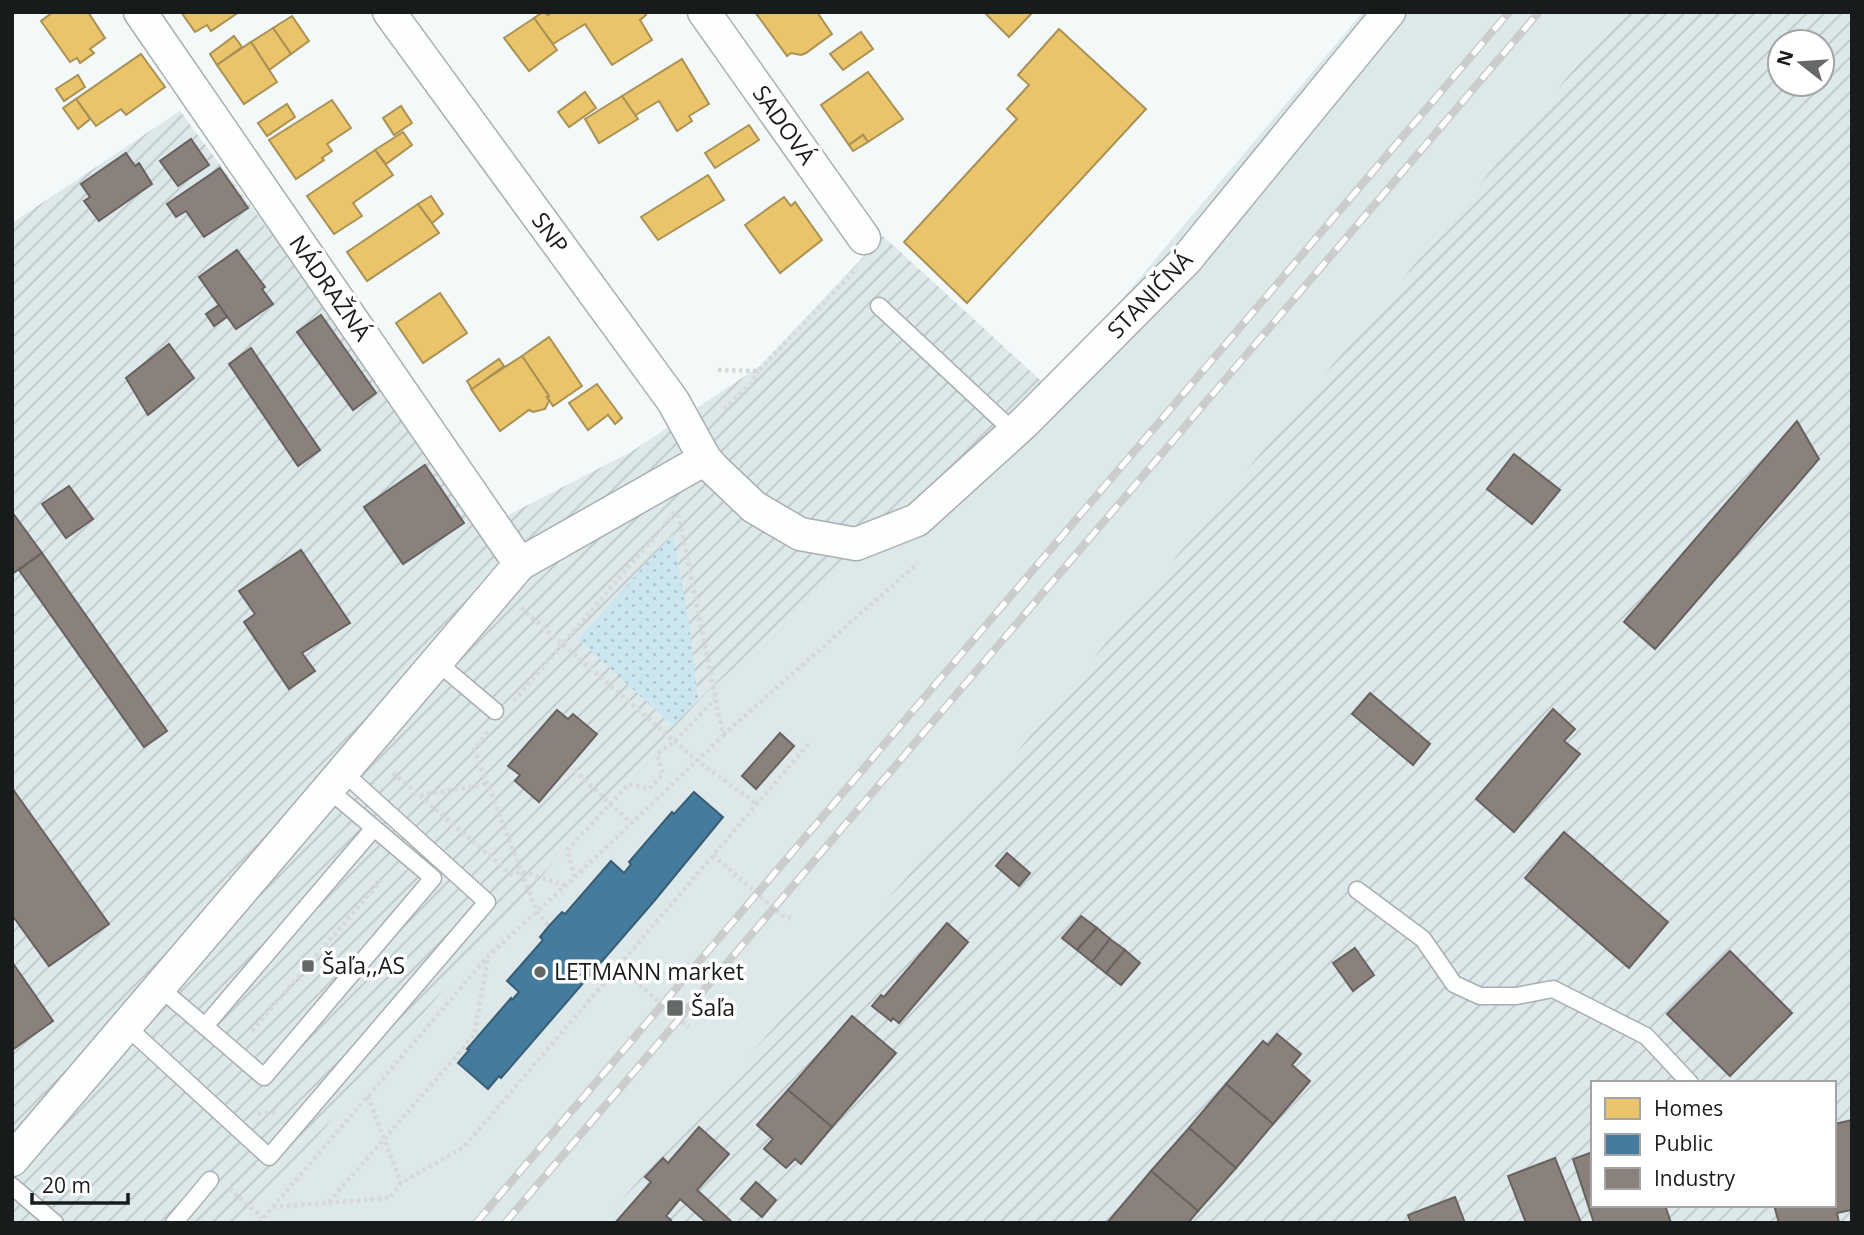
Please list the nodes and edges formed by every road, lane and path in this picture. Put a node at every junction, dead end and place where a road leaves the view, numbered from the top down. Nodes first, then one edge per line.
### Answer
1 (140, 12) edge
2 (389, 12) edge
3 (704, 12) edge
4 (1389, 12) edge
5 (864, 238) joint
6 (879, 306) dead end
7 (718, 370) dead end
8 (758, 370) junction
9 (724, 409) dead end
10 (1014, 432) junction
11 (705, 459) junction
12 (668, 509) dead end
13 (674, 514) junction
14 (874, 537) joint
15 (918, 563) dead end
16 (520, 564) junction
17 (513, 601) dead end
18 (563, 644) junction
19 (437, 662) junction
20 (715, 699) junction
21 (502, 709) joint
22 (491, 728) dead end
23 (723, 736) junction
24 (674, 742) junction
25 (810, 742) dead end
26 (696, 760) junction
27 (574, 770) dead end
28 (393, 772) dead end
29 (335, 780) junction
30 (487, 784) junction
31 (419, 795) junction
32 (610, 804) junction
33 (757, 804) junction
34 (631, 823) junction
35 (374, 828) junction
36 (713, 855) junction
37 (521, 871) junction
38 (575, 877) junction
39 (381, 880) dead end
40 (566, 885) junction
41 (1357, 890) dead end
42 (537, 912) junction
43 (791, 918) dead end
44 (549, 926) dead end
45 (489, 955) junction
46 (598, 965) dead end
47 (618, 967) junction
48 (610, 975) junction
49 (159, 987) junction
50 (205, 1026) junction
51 (126, 1027) junction
52 (689, 1027) dead end
53 (253, 1031) dead end
54 (1688, 1081) edge
55 (368, 1096) junction
56 (384, 1138) junction
57 (12, 1160) edge
58 (215, 1181) joint
59 (401, 1183) junction
60 (12, 1186) edge
61 (329, 1203) junction
62 (272, 1208) junction
63 (261, 1221) edge
64 (55, 1223) edge
65 (174, 1223) edge

1 - 16 street, NÁDRAŽNÁ
2 - 11 street, SNP
3 - 5 street, SADOVÁ
4 - 10 street, STANIČNÁ
5 - 8 path
6 - 10 lane
7 - 8 path
8 - 9 path
10 - 14 street, STANIČNÁ
11 - 14 street, SNP
11 - 16 street
12 - 13 path
13 - 18 path
13 - 20 path
15 - 23 path
16 - 19 street
17 - 18 path
18 - 21 path
18 - 24 path
19 - 21 lane
19 - 29 street
20 - 23 path
20 - 24 path
22 - 30 path
23 - 26 path
24 - 26 path
24 - 32 path
25 - 33 path
26 - 33 path
26 - 34 path
27 - 32 path
28 - 31 path
29 - 35 lane
29 - 49 street
29 - 51 lane
30 - 31 path
30 - 37 path
31 - 37 path
32 - 34 path
32 - 38 path
33 - 36 path
34 - 38 path
35 - 50 lane
35 - 50 lane
36 - 43 path
36 - 47 path
37 - 40 path
37 - 42 path
38 - 40 path
39 - 53 path
40 - 42 path
41 - 54 lane
42 - 44 path
42 - 45 path
45 - 55 path
45 - 56 path
46 - 48 path
47 - 48 path
47 - 52 path
48 - 59 path
49 - 50 lane
49 - 51 street
51 - 57 street
55 - 56 path
55 - 62 path
56 - 59 path
56 - 61 path
58 - 63 path
58 - 65 lane
59 - 61 path
60 - 64 lane
61 - 62 path
62 - 63 path

